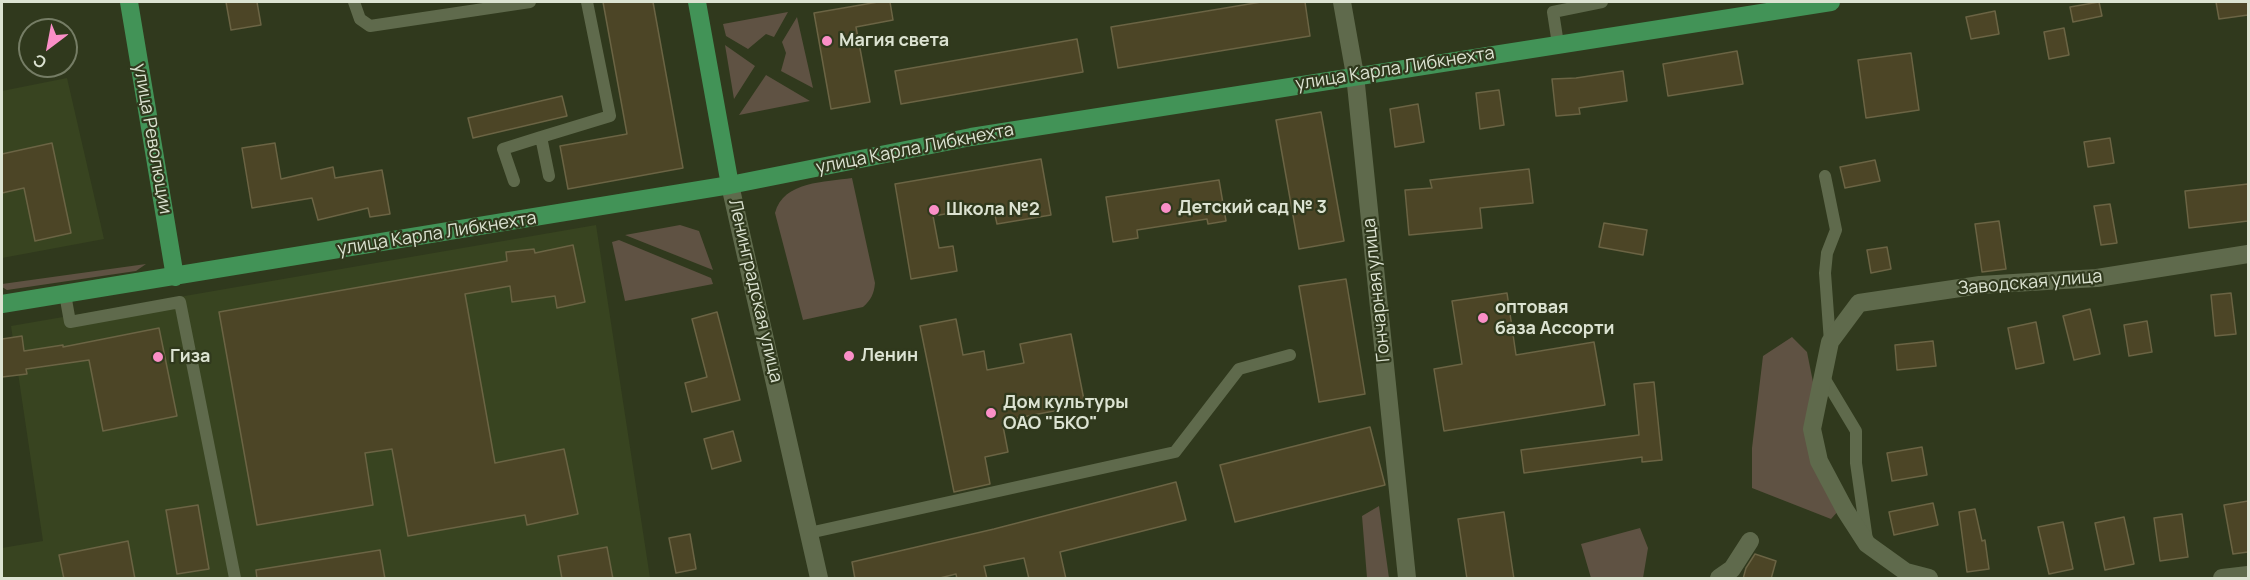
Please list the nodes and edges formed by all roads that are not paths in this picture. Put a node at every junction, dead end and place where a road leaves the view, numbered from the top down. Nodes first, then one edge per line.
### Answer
1 (129, 2) edge
2 (354, 2) edge
3 (530, 2) edge
4 (587, 2) edge
5 (700, 2) edge
6 (1342, 2) edge
7 (1602, 2) edge
8 (1831, 2) edge
9 (1779, 5) edge
10 (1558, 44) junction
11 (1355, 75) junction
12 (541, 137) junction
13 (549, 176) dead end
14 (1825, 176) dead end
15 (514, 182) dead end
16 (730, 185) junction
17 (2248, 254) edge
18 (175, 277) junction
19 (65, 294) junction
20 (2, 304) edge
21 (1830, 342) junction
22 (1290, 355) dead end
23 (1823, 376) junction
24 (1836, 495) junction
25 (1862, 504) junction
26 (809, 533) junction
27 (1750, 541) dead end
28 (1867, 544) junction
29 (2248, 575) edge
30 (236, 579) edge
31 (819, 579) edge
32 (1407, 579) edge
33 (1719, 579) edge
34 (1929, 579) edge
35 (2222, 579) edge

1 - 18 main road, улица Революции
2 - 3 lane
4 - 12 lane
5 - 16 main road, Ленинградская улица
6 - 11 street, Гончарная улица
7 - 10 lane
8 - 9 main road, улица Карла Либкнехта
9 - 10 main road, улица Карла Либкнехта
10 - 11 main road, улица Карла Либкнехта
11 - 16 main road, улица Карла Либкнехта
11 - 32 street, Гончарная улица
12 - 13 lane
12 - 15 lane
14 - 21 lane
16 - 18 main road, улица Карла Либкнехта
16 - 26 street, Ленинградская улица
17 - 21 street, Заводская улица
18 - 19 main road, улица Карла Либкнехта
19 - 20 main road, улица Карла Либкнехта
19 - 30 lane
21 - 23 street
22 - 26 lane
23 - 24 street
23 - 25 lane
24 - 25 lane
24 - 28 street
25 - 28 lane
26 - 31 street, Ленинградская улица
27 - 33 street
28 - 34 street
29 - 35 street

